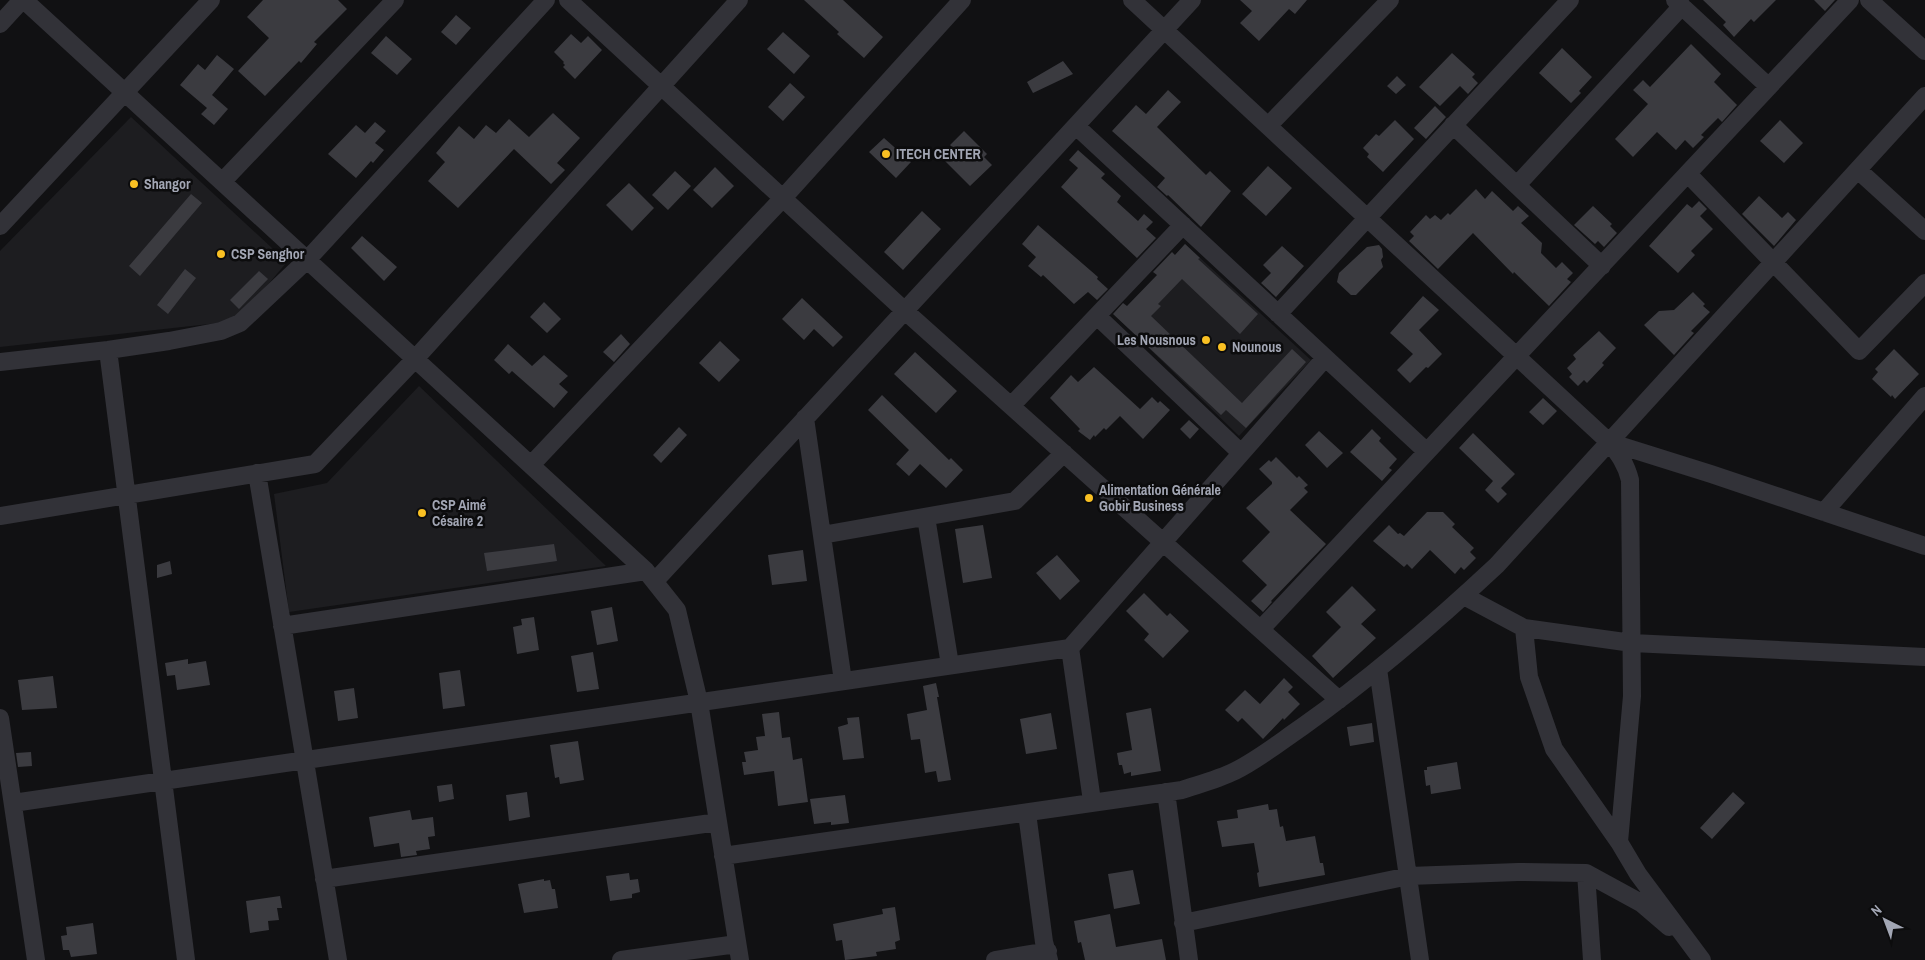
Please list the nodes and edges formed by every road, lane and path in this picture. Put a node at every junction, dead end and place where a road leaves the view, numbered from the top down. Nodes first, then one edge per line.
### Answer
1 (23, 0) edge
2 (212, 0) edge
3 (395, 0) edge
4 (546, 0) edge
5 (568, 0) edge
6 (739, 0) edge
7 (962, 0) edge
8 (1132, 0) edge
9 (1192, 0) edge
10 (1390, 0) edge
11 (1570, 0) edge
12 (1850, 0) edge
13 (1869, 0) edge
14 (1679, 3) edge
15 (0, 24) edge
16 (1164, 30) junction
17 (1925, 51) edge
18 (662, 87) junction
19 (1768, 88) junction
20 (125, 93) junction
21 (1925, 96) edge
22 (1454, 125) junction
23 (1076, 126) junction
24 (1268, 126) junction
25 (1858, 170) junction
26 (1688, 174) junction
27 (222, 182) junction
28 (1517, 185) junction
29 (783, 198) junction
30 (1367, 218) junction
31 (1183, 225) junction
32 (0, 226) edge
33 (1925, 231) edge
34 (307, 260) junction
35 (1773, 262) junction
36 (1602, 266) junction
37 (1925, 283) edge
38 (905, 311) junction
39 (1278, 314) junction
40 (1097, 316) junction
41 (108, 350) junction
42 (1517, 356) junction
43 (1325, 358) junction
44 (415, 359) junction
45 (0, 362) edge
46 (1925, 396) edge
47 (1011, 406) junction
48 (805, 418) junction
49 (1609, 442) junction
50 (1427, 452) junction
51 (1064, 453) junction
52 (1241, 453) junction
53 (530, 465) junction
54 (257, 473) junction
55 (127, 495) junction
56 (1824, 512) junction
57 (0, 516) edge
58 (926, 517) junction
59 (822, 535) junction
60 (1163, 542) junction
61 (1925, 546) edge
62 (651, 576) junction
63 (1464, 596) junction
64 (282, 626) junction
65 (1524, 628) junction
66 (1260, 629) junction
67 (1632, 643) junction
68 (1070, 648) junction
69 (1925, 656) edge
70 (950, 665) junction
71 (1378, 669) junction
72 (843, 681) junction
73 (1339, 700) junction
74 (699, 702) junction
75 (0, 718) edge
76 (305, 760) junction
77 (164, 781) junction
78 (1166, 792) junction
79 (1092, 801) junction
80 (13, 803) junction
81 (1027, 813) junction
82 (718, 822) junction
83 (1619, 842) junction
84 (723, 856) junction
85 (1586, 873) junction
86 (1408, 876) junction
87 (324, 879) junction
88 (1183, 923) junction
89 (738, 952) edge
90 (1049, 955) edge
91 (1697, 955) edge
92 (36, 960) edge
93 (186, 960) edge
94 (338, 960) edge
95 (622, 960) edge
96 (996, 960) edge
97 (1189, 960) edge
98 (1420, 960) edge
99 (1592, 960) edge

1 - 15 street
1 - 20 street
2 - 20 street
3 - 27 street
4 - 34 street
5 - 18 street
6 - 18 street
7 - 29 street
8 - 16 street
9 - 16 street
10 - 24 street
11 - 22 street
12 - 19 street
13 - 17 street
14 - 19 street
14 - 28 street
16 - 23 street
16 - 24 street
18 - 29 street
18 - 44 street
19 - 26 street
20 - 27 street
20 - 32 street
21 - 25 street
22 - 28 street
22 - 30 street
23 - 31 street
23 - 38 street
24 - 30 street
25 - 33 street
25 - 35 street
26 - 35 street
26 - 36 street
27 - 34 street
28 - 36 street
29 - 38 street
29 - 53 street
30 - 39 street
30 - 42 street
31 - 39 street
31 - 40 street
34 - 41 street
34 - 44 street
35 - 37 street
35 - 49 street
36 - 42 street
38 - 47 street
38 - 48 street
39 - 43 street
40 - 47 street
40 - 52 street
41 - 45 street
41 - 55 street
42 - 49 street
42 - 50 street
43 - 50 street
43 - 52 street
44 - 53 street
44 - 54 street
46 - 56 street
47 - 51 street
48 - 59 street
48 - 62 street
49 - 56 street
49 - 63 street
49 - 67 street
50 - 66 street
51 - 58 street
51 - 60 street
52 - 60 street
53 - 62 street
54 - 55 street
54 - 64 street
55 - 57 street
55 - 77 street
56 - 61 street
58 - 59 street
58 - 70 street
59 - 72 street
60 - 66 street
60 - 68 street
62 - 64 street
62 - 74 street
63 - 65 street
63 - 71 street
64 - 76 street
65 - 67 street
65 - 83 street
66 - 73 street
67 - 69 street
67 - 83 street
68 - 70 street
68 - 79 street
70 - 72 street
71 - 73 street
71 - 86 street
72 - 74 street
73 - 78 street
74 - 76 street
74 - 82 street
75 - 80 street
76 - 77 street
76 - 87 street
77 - 80 street
77 - 93 street
78 - 79 street
78 - 88 street
79 - 81 street
80 - 92 street
81 - 84 street
81 - 90 street
82 - 84 street
82 - 87 street
83 - 91 street
84 - 89 street
85 - 86 street
85 - 91 street
85 - 99 street
86 - 88 street
86 - 98 street
87 - 94 street
88 - 97 street
89 - 95 street
90 - 96 street

